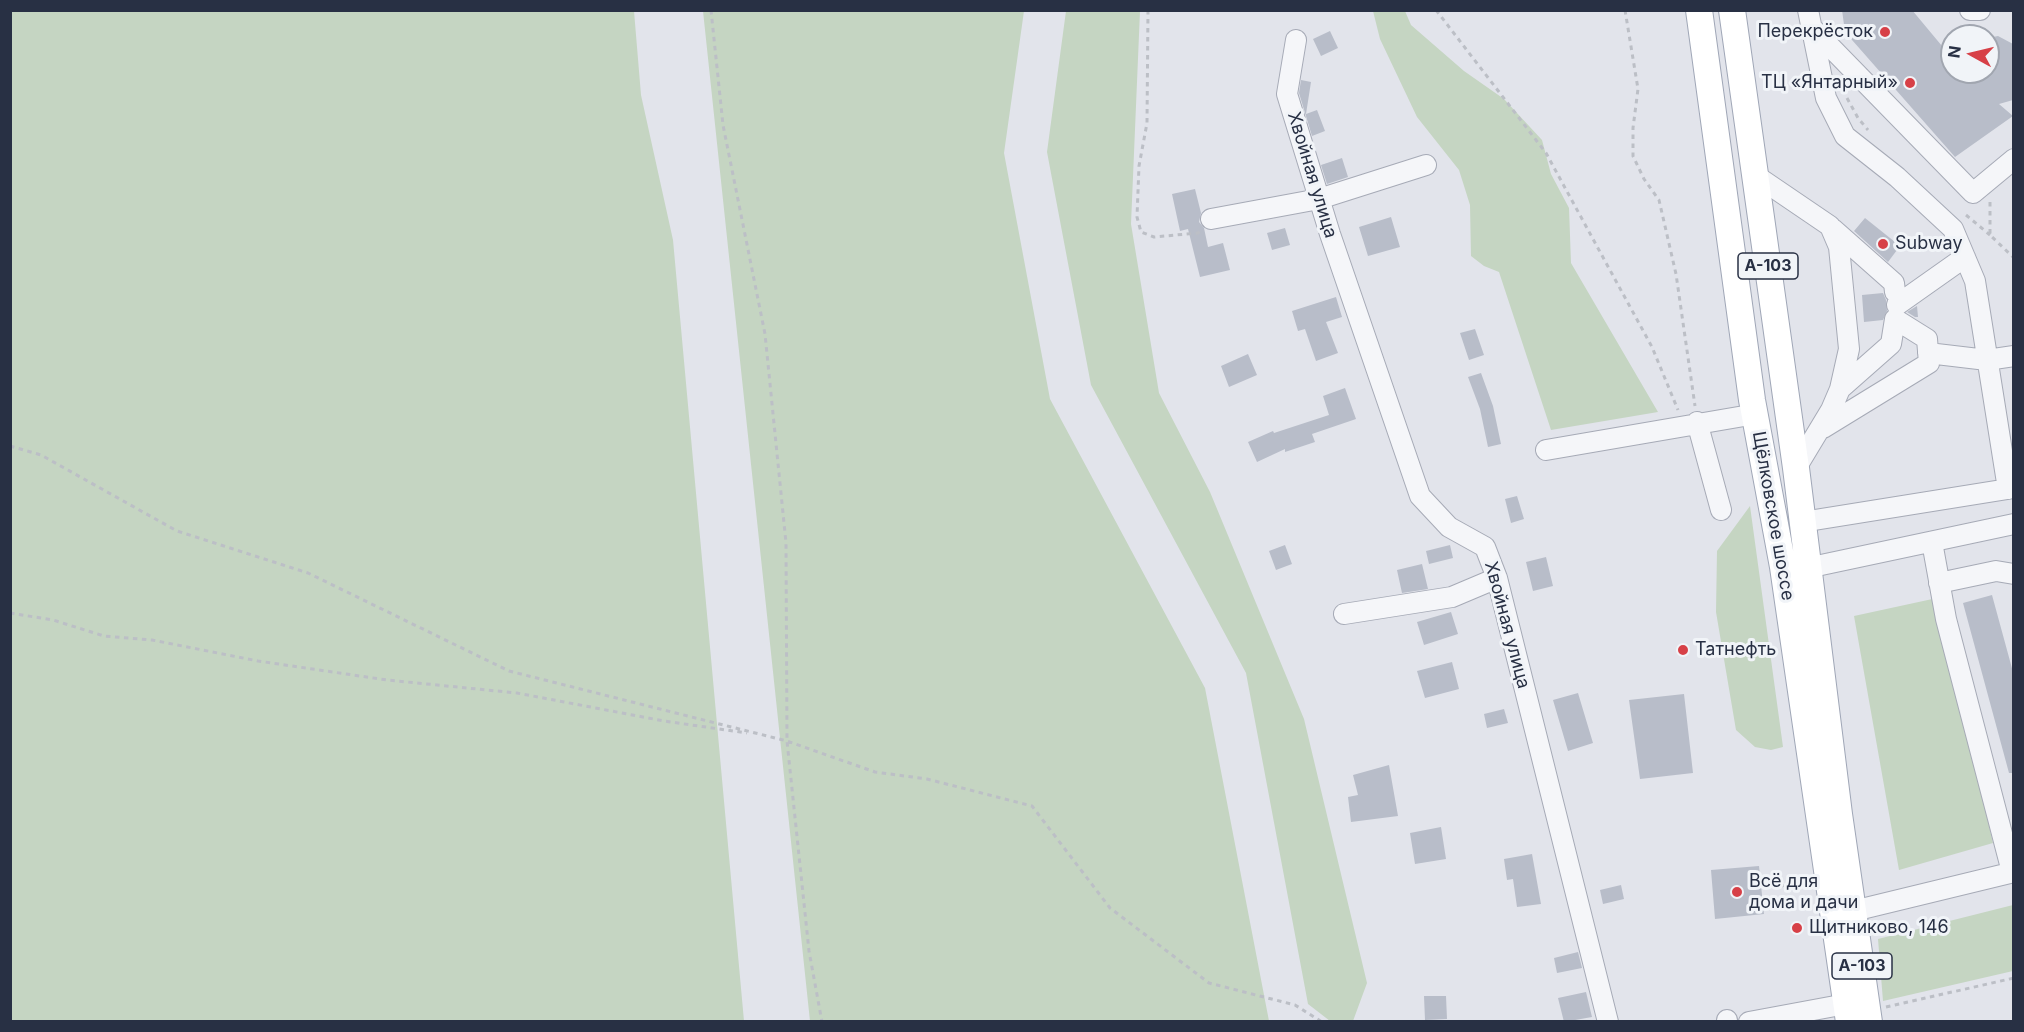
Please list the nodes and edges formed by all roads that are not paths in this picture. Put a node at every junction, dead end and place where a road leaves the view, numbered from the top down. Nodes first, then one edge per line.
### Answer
1 (1699, 10) edge
2 (1732, 10) edge
3 (1970, 10) edge
4 (1980, 10) edge
5 (1810, 19) edge
6 (1296, 40) dead end
7 (2013, 159) edge
8 (1426, 165) dead end
9 (1755, 175) junction
10 (1319, 198) junction
11 (1211, 219) road end
12 (1830, 226) junction
13 (1965, 257) junction
14 (1896, 305) junction
15 (1928, 353) junction
16 (2013, 356) edge
17 (1987, 360) junction
18 (1840, 389) junction
19 (1750, 415) dead end
20 (1697, 422) junction
21 (1821, 429) junction
22 (1546, 450) dead end
23 (1796, 468) junction
24 (2011, 488) edge
25 (1721, 510) dead end
26 (1802, 522) junction
27 (2013, 524) edge
28 (1932, 542) junction
29 (1807, 568) junction
30 (2013, 574) edge
31 (1497, 578) junction
32 (1939, 583) junction
33 (1344, 615) dead end
34 (2013, 872) edge
35 (1844, 913) junction
36 (1847, 1013) edge
37 (1873, 1015) edge
38 (1608, 1022) edge
39 (1749, 1022) edge

1 - 35 main road, Щёлковское шоссе / А-103
2 - 9 main road, Щёлковское шоссе / А-103
3 - 4 street
5 - 7 street
5 - 13 street
6 - 10 street, Хвойная улица
8 - 10 street
9 - 12 street
9 - 23 main road, Щёлковское шоссе / А-103
10 - 11 street
10 - 31 street, Хвойная улица
12 - 14 street
12 - 18 street
13 - 14 street
13 - 17 street
14 - 15 street
14 - 18 street
15 - 17 street
15 - 21 street
16 - 17 street
17 - 24 street
18 - 21 street
19 - 20 street
20 - 22 street
20 - 25 street
21 - 23 street
23 - 26 main road, Щёлковское шоссе / А-103
24 - 26 street
26 - 29 main road, Щёлковское шоссе / А-103
27 - 28 street
28 - 29 street
28 - 32 street
29 - 35 main road, Щёлковское шоссе / А-103
30 - 32 street
31 - 33 street
31 - 38 street, Хвойная улица
32 - 34 street
34 - 35 street
35 - 36 main road, Щёлковское шоссе / А-103
35 - 37 main road, Щёлковское шоссе / А-103
36 - 39 street

